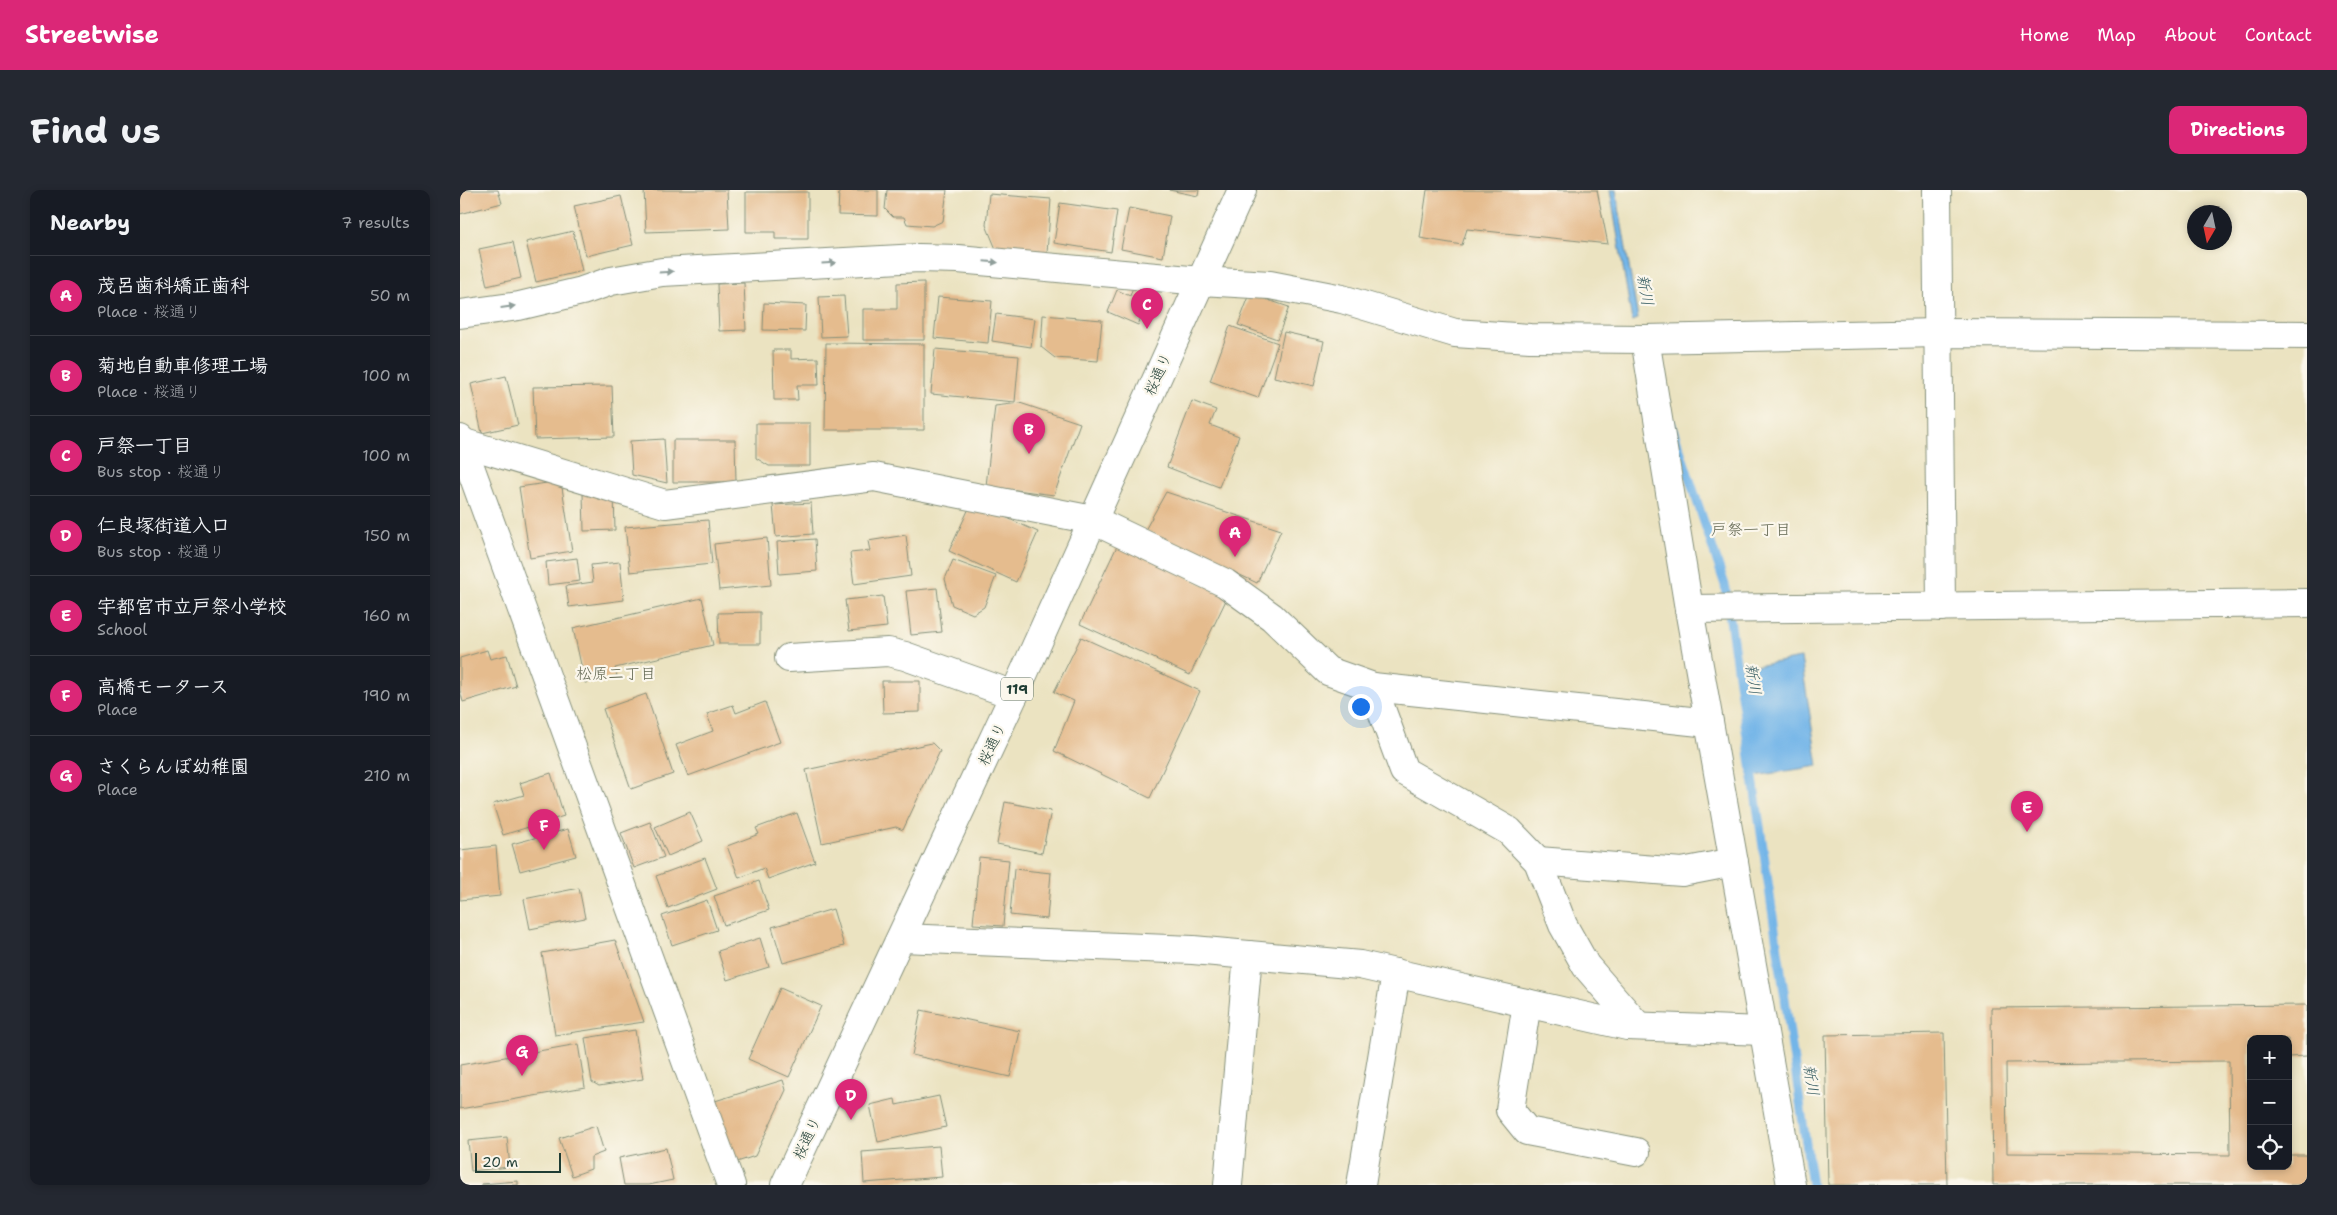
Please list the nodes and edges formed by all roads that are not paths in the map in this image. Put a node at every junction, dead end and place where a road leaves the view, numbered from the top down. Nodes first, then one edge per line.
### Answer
1 (1242, 190) edge
2 (1937, 190) edge
3 (1201, 281) junction
4 (460, 314) edge
5 (1939, 332) junction
6 (2307, 335) edge
7 (1644, 339) junction
8 (461, 441) edge
9 (1093, 520) junction
10 (2307, 603) edge
11 (1941, 607) junction
12 (1689, 608) junction
13 (789, 658) dead end
14 (1373, 687) junction
15 (1014, 695) junction
16 (1709, 723) junction
17 (1538, 861) junction
18 (1734, 862) junction
19 (902, 938) junction
20 (1248, 955) junction
21 (1396, 973) junction
22 (1527, 1003) junction
23 (1638, 1026) junction
24 (1763, 1031) junction
25 (1636, 1152) dead end
26 (731, 1185) edge
27 (785, 1185) edge
28 (1228, 1185) edge
29 (1361, 1185) edge
30 (1791, 1185) edge

1 - 3 main road, 桜通り / 119
2 - 5 main road
4 -> 3 main road
3 - 7 main road
3 - 9 main road, 桜通り / 119
5 - 6 main road
5 - 7 main road
5 - 11 main road
7 - 12 main road
8 - 9 main road
8 - 26 main road
9 - 14 main road
9 - 15 main road, 桜通り / 119
10 - 11 main road
11 - 12 main road
12 - 16 main road
13 - 15 main road
14 - 16 main road
14 - 17 main road
15 - 19 main road, 桜通り / 119
16 - 18 main road
17 - 18 main road
17 - 23 main road
18 - 24 main road
19 - 20 main road
19 - 27 main road, 桜通り / 119
20 - 21 main road
20 - 28 main road
21 - 22 main road
21 - 29 main road
22 - 23 main road
22 - 25 main road
23 - 24 main road
24 - 30 main road

